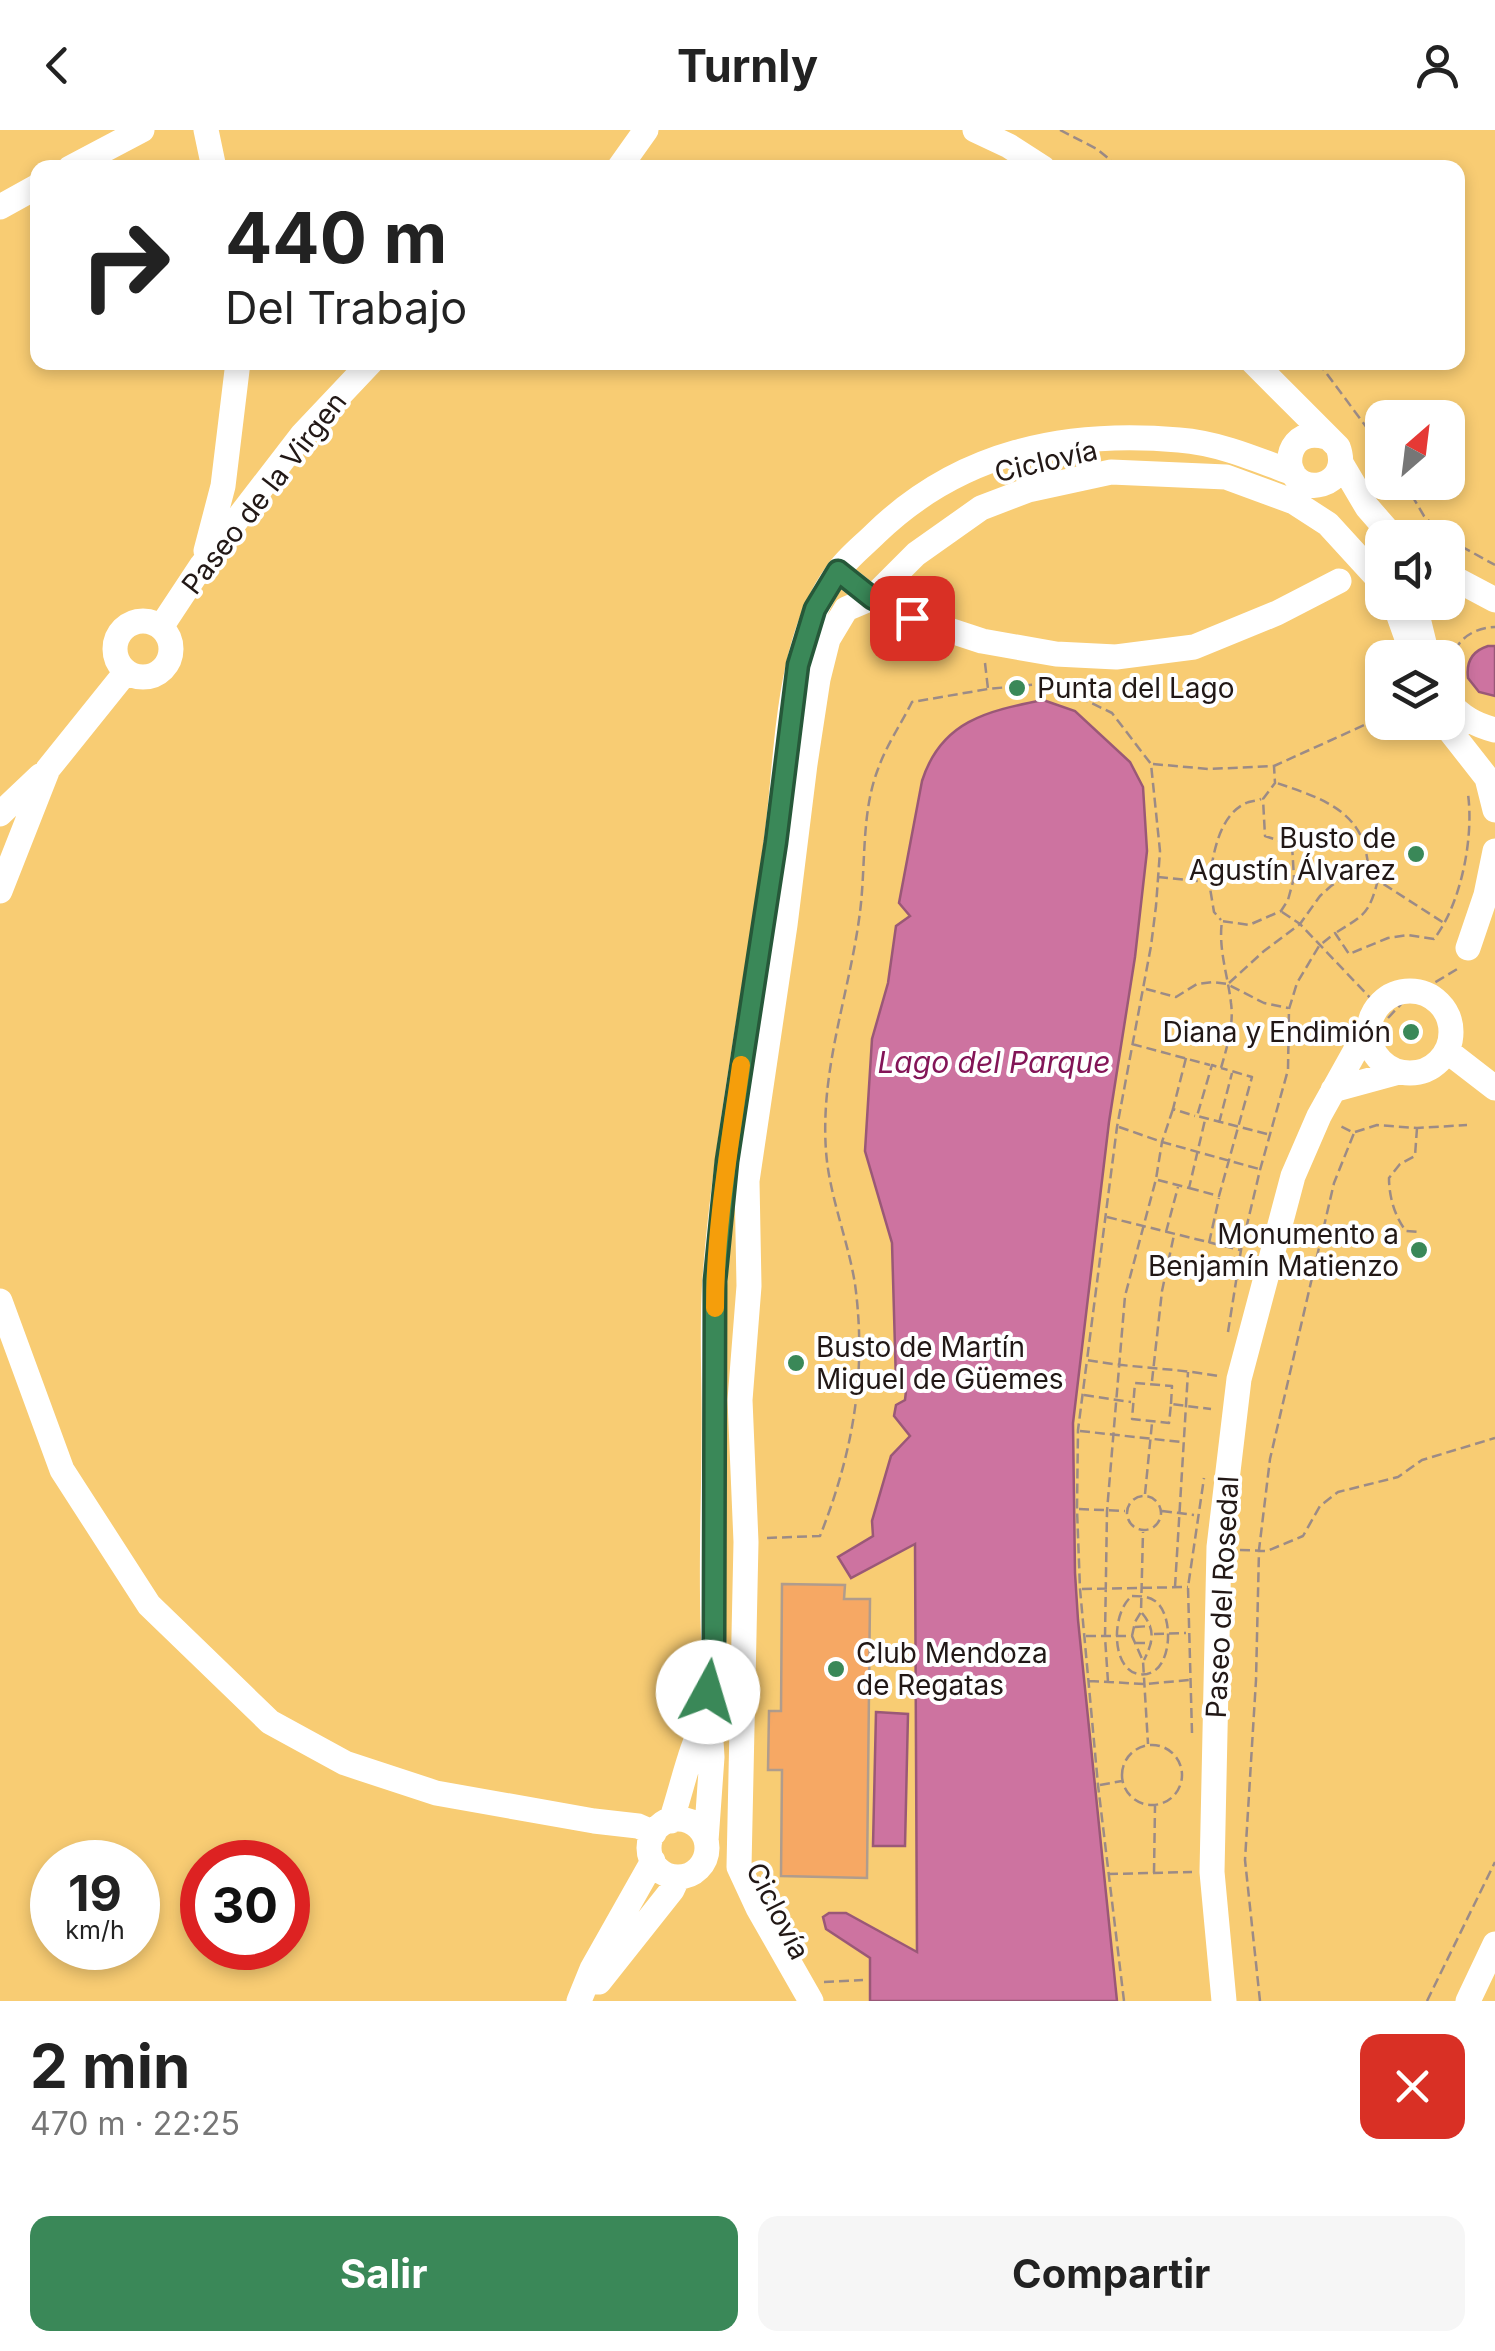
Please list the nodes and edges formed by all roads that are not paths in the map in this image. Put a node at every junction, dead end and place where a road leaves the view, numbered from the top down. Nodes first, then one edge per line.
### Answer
1 (142, 130) edge
2 (206, 130) edge
3 (646, 130) edge
4 (975, 130) edge
5 (85, 160) edge
6 (212, 160) edge
7 (625, 160) edge
8 (1031, 160) edge
9 (30, 190) edge
10 (0, 207) edge
11 (237, 370) edge
12 (363, 370) edge
13 (1258, 370) edge
14 (1260, 370) edge
15 (1326, 437) junction
16 (1296, 443) junction
17 (1232, 450) junction
18 (1341, 463) junction
19 (1293, 473) junction
20 (1323, 484) junction
21 (1367, 507) junction
22 (1378, 520) edge
23 (1365, 564) edge
24 (202, 565) junction
25 (838, 571) junction
26 (1339, 581) dead end
27 (1465, 585) edge
28 (872, 598) junction
29 (1495, 600) edge
30 (160, 627) junction
31 (126, 672) junction
32 (1465, 719) edge
33 (1495, 730) edge
34 (1458, 740) edge
35 (48, 769) junction
36 (1495, 810) edge
37 (0, 814) edge
38 (1495, 851) edge
39 (0, 891) edge
40 (1466, 956) road end
41 (1372, 1026) junction
42 (1447, 1051) junction
43 (1399, 1072) junction
44 (1495, 1088) edge
45 (1332, 1090) junction
46 (0, 1301) edge
47 (714, 1646) junction
48 (708, 1714) junction
49 (712, 1757) junction
50 (663, 1826) junction
51 (706, 1842) junction
52 (652, 1862) junction
53 (678, 1877) junction
54 (1495, 1944) edge
55 (814, 1992) edge
56 (581, 2001) edge
57 (1224, 2001) edge
58 (1468, 2001) edge

1 - 5 street
2 - 6 street
3 - 7 street
4 - 8 street
9 - 10 street
11 - 24 street
12 - 24 street, Paseo de la Virgen
13 - 16 street
14 - 15 street
15 - 16 street
15 - 18 street
16 - 17 street
16 - 19 street
17 - 19 street
17 - 25 street
18 - 20 street
18 - 21 street
19 - 20 street
20 - 21 street
21 - 22 street
23 - 28 street
24 - 30 street, Paseo de la Virgen
25 - 28 street
25 - 47 street
26 - 28 street
27 - 29 street
28 - 55 street
30 - 31 street
30 - 31 street
31 - 35 street
32 - 33 street
34 - 36 street
35 - 37 street
35 - 39 street
38 - 40 street
41 - 42 street
41 - 43 street
41 - 45 street, Paseo del Rosedal
42 - 43 street
42 - 44 street
43 - 45 street
45 - 57 street, Paseo del Rosedal
46 - 50 street
47 - 48 street
47 - 49 street
48 - 49 street
48 - 50 street
49 - 51 street
50 - 51 street
50 - 52 street
51 - 53 street
52 - 53 street
52 - 56 street
53 - 56 street
54 - 58 street

